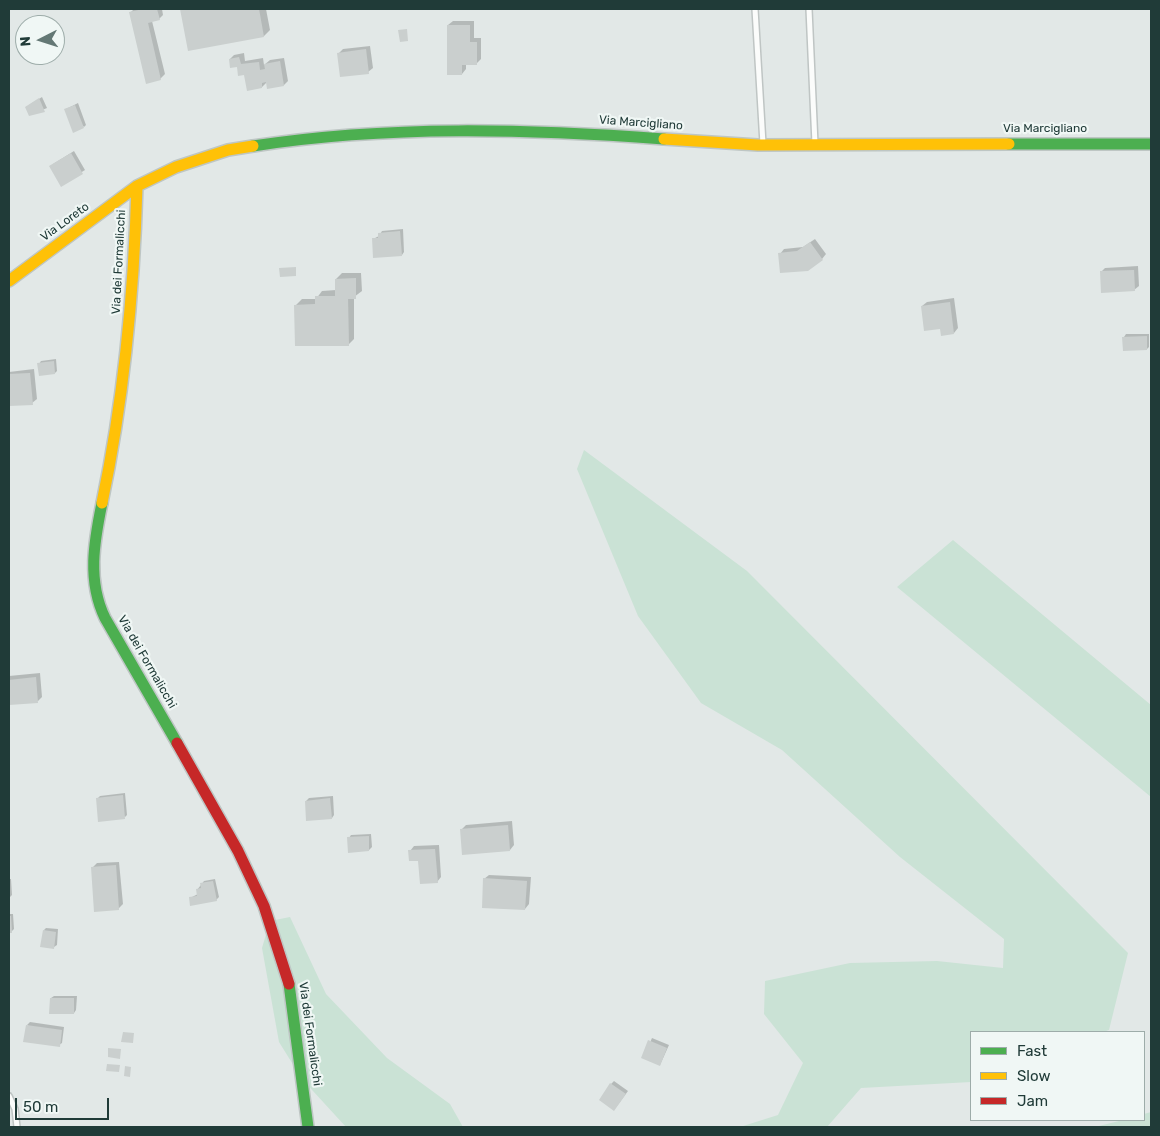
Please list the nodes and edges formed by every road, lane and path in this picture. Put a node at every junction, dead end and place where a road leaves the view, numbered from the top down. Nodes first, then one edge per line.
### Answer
1 (754, 9) edge
2 (809, 9) edge
3 (815, 144) junction
4 (1151, 144) edge
5 (763, 145) junction
6 (137, 186) junction
7 (9, 281) edge
8 (9, 1096) edge
9 (16, 1127) edge
10 (308, 1127) edge

1 - 5 lane
2 - 3 lane
3 - 4 street, Via Marcigliano
3 - 5 street, Via Marcigliano
5 - 6 street, Via Marcigliano
6 - 7 street, Via Loreto
6 - 10 street, Via dei Formalicchi
8 - 9 lane

